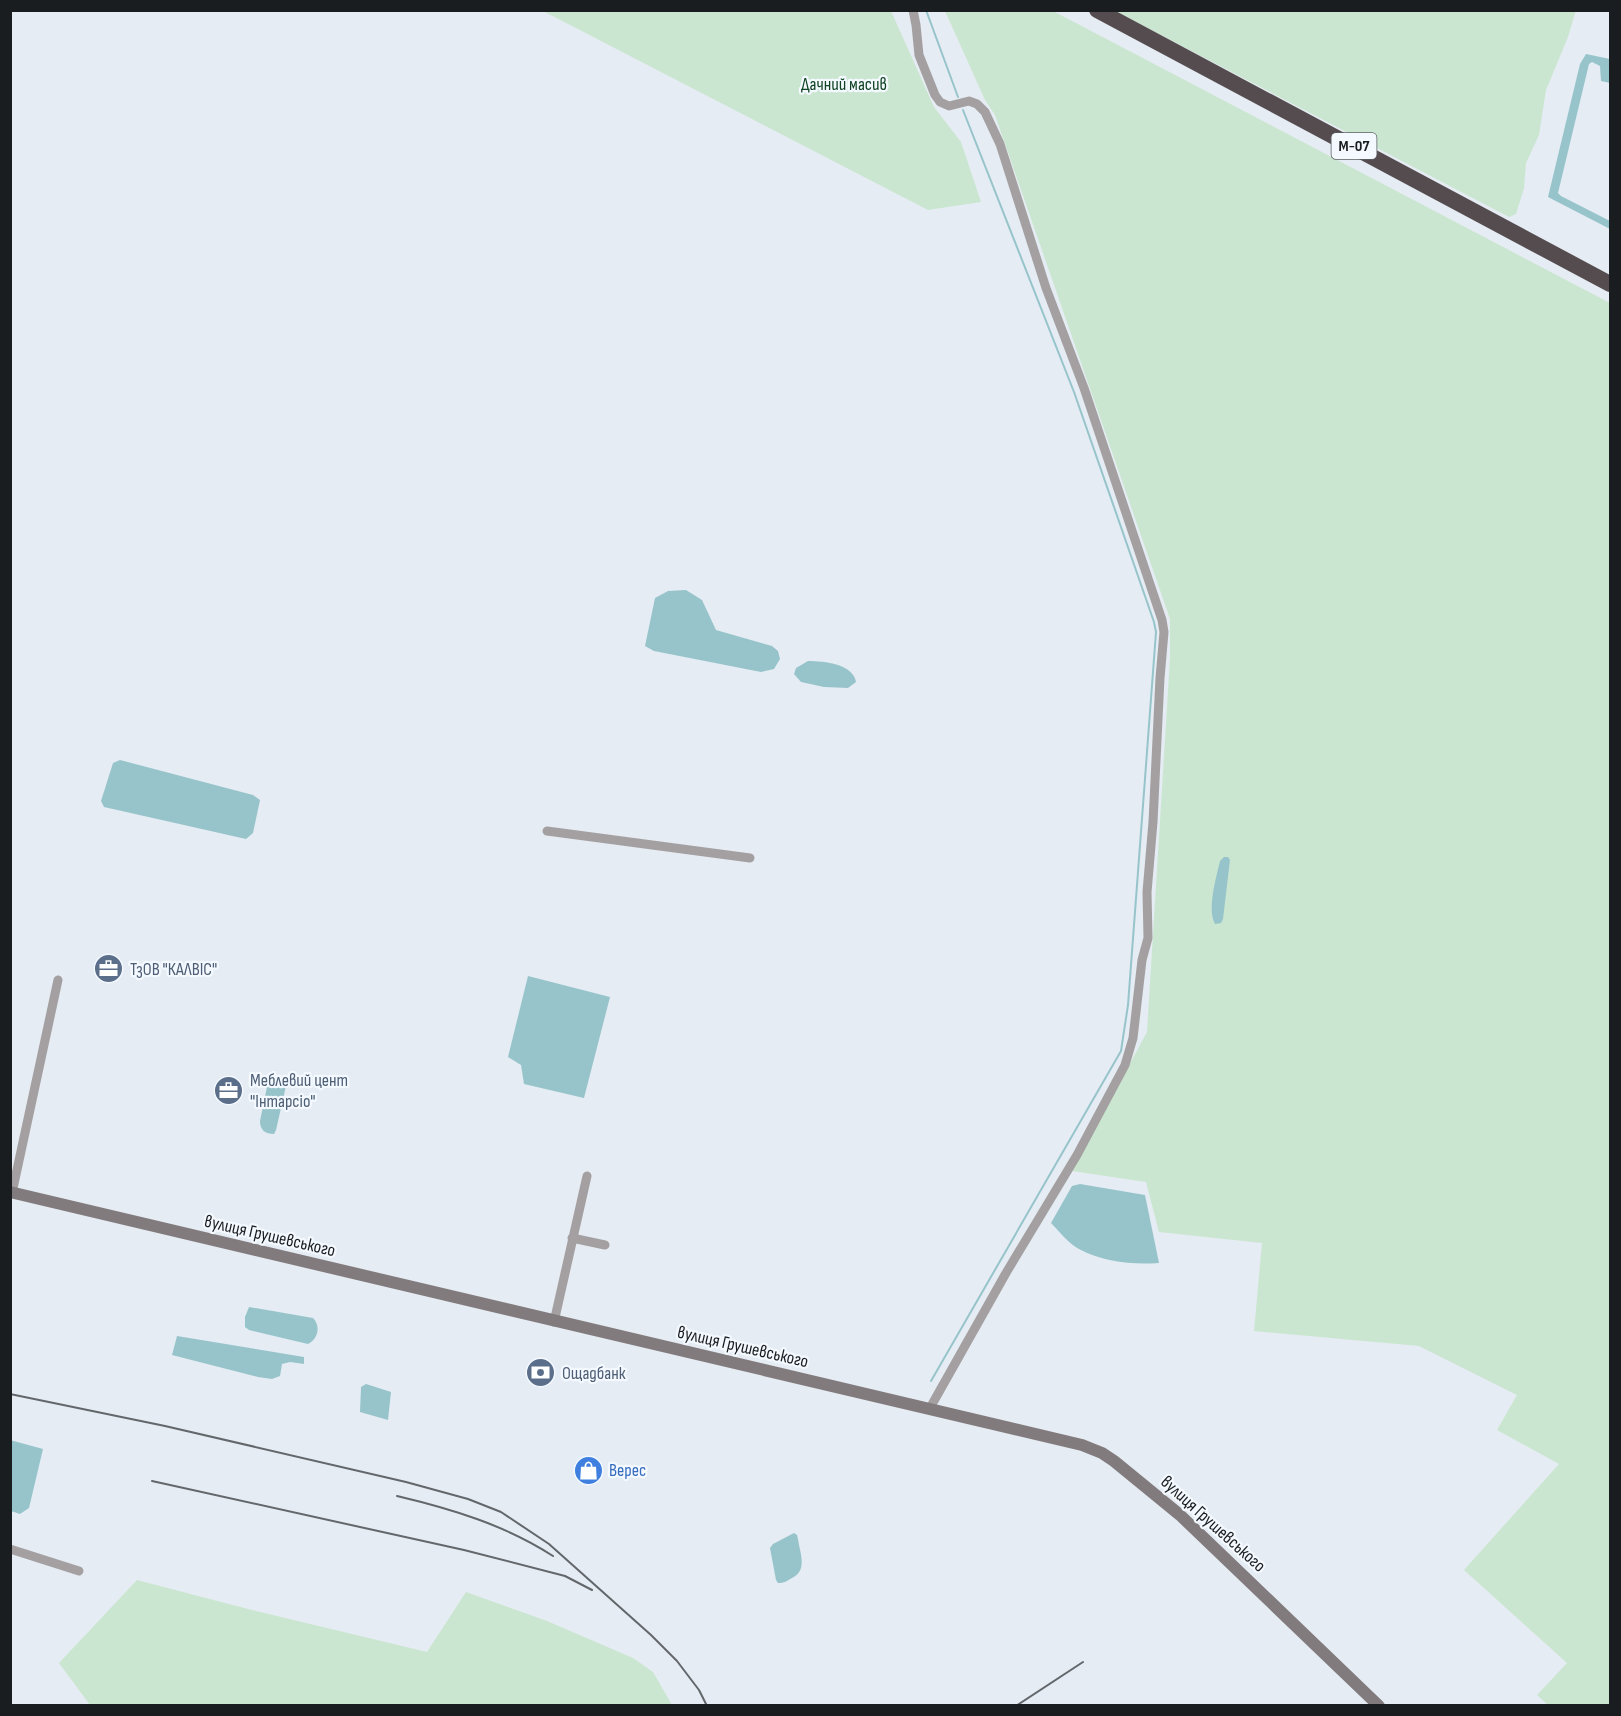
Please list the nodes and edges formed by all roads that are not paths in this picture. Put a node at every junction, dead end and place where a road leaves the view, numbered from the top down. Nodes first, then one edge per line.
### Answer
1 (913, 10) edge
2 (1097, 10) edge
3 (1611, 284) edge
4 (547, 831) dead end
5 (750, 858) dead end
6 (58, 980) dead end
7 (587, 1176) dead end
8 (11, 1192) edge
9 (573, 1238) junction
10 (605, 1245) dead end
11 (554, 1322) junction
12 (930, 1408) junction
13 (10, 1549) edge
14 (79, 1571) dead end
15 (1379, 1706) edge

1 - 12 street
2 - 3 highway, М-07
4 - 5 street
6 - 8 street
7 - 9 street
8 - 11 street, вулиця Грушевського
9 - 10 street
9 - 11 street
11 - 12 street, вулиця Грушевського
12 - 15 street, вулиця Грушевського
13 - 14 street

